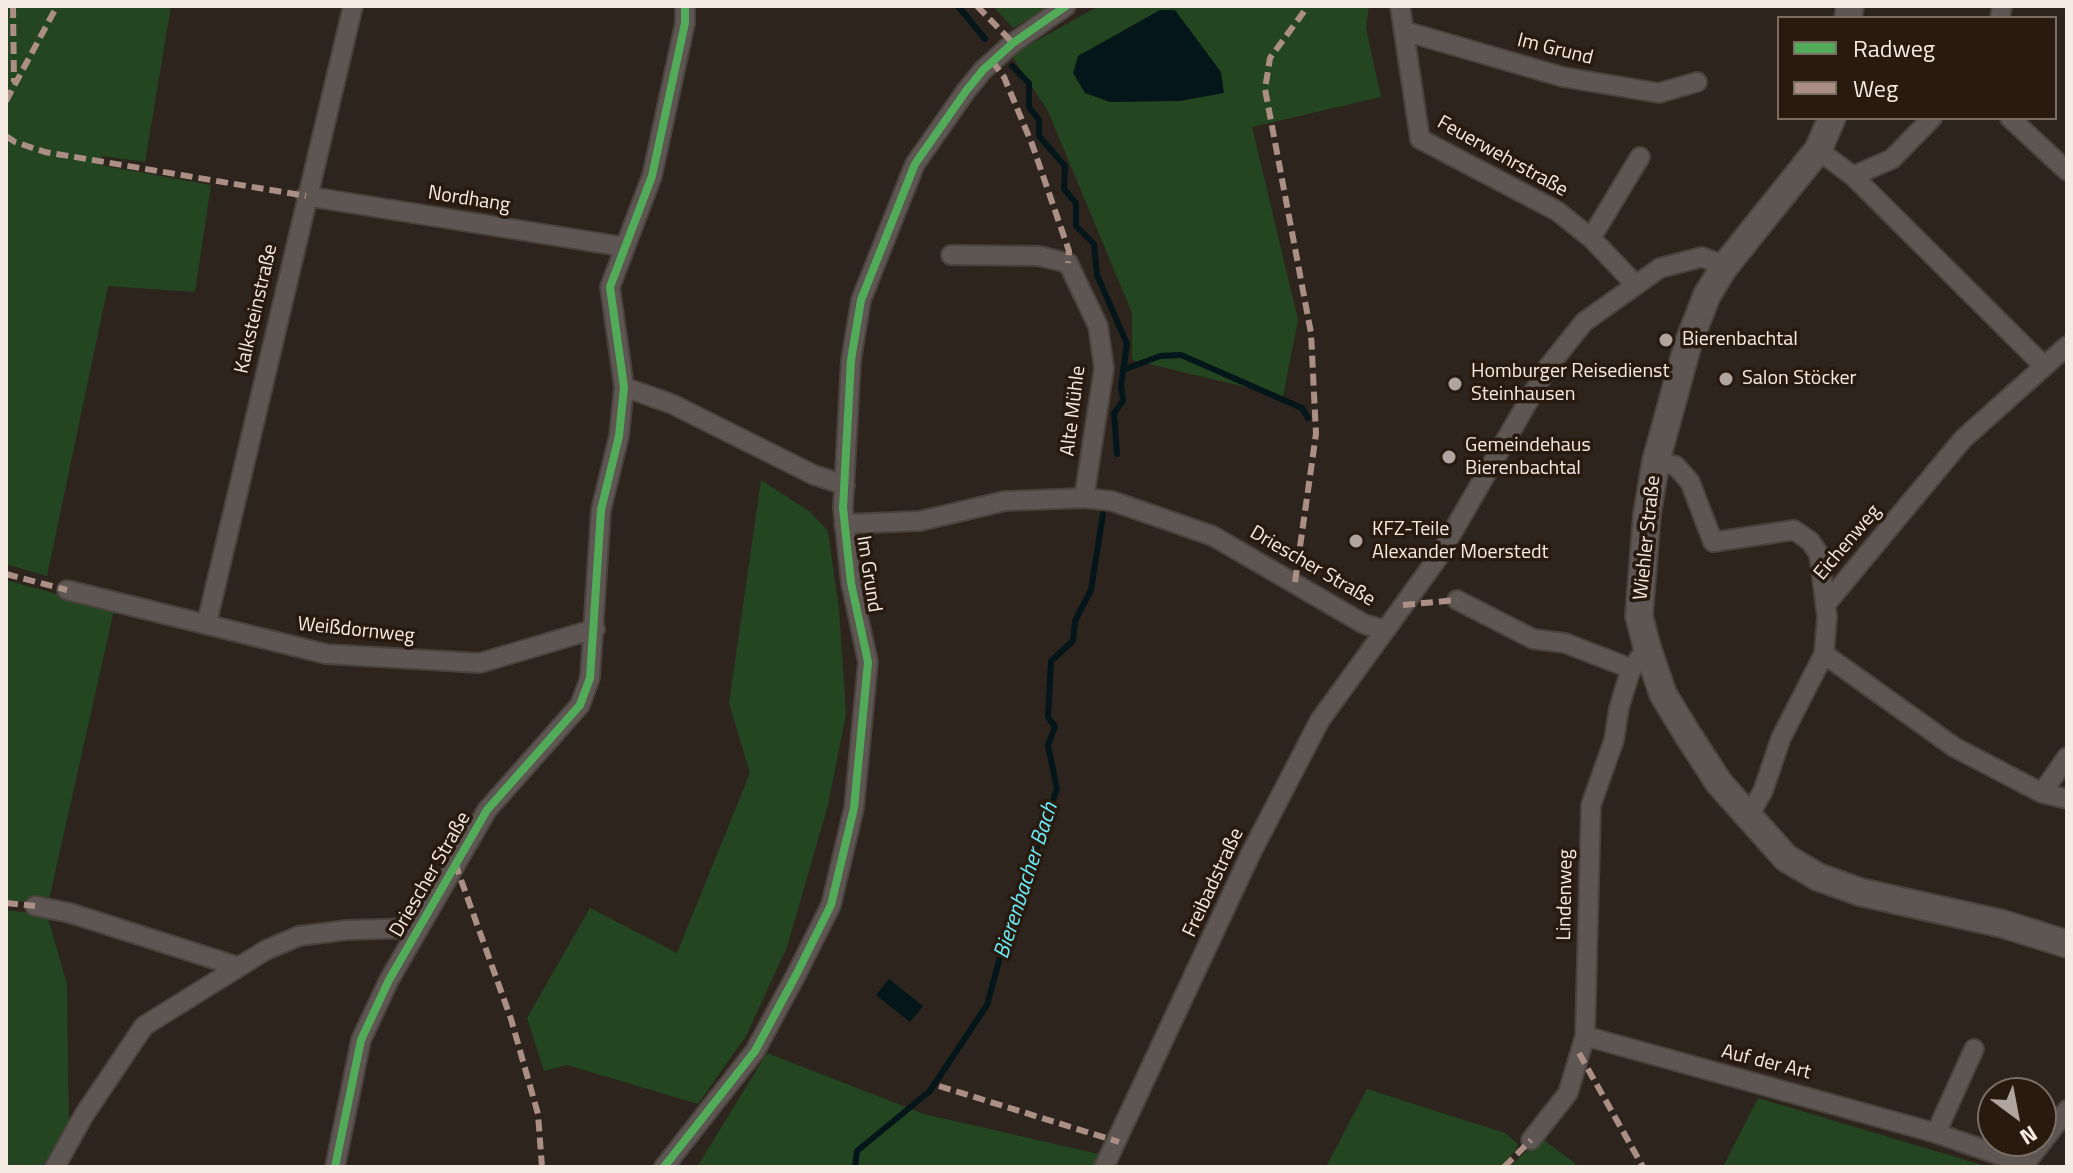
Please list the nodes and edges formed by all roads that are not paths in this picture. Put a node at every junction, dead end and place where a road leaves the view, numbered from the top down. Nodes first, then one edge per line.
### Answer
1 (353, 6) edge
2 (685, 6) edge
3 (1066, 6) edge
4 (1400, 6) edge
5 (1404, 31) junction
6 (1697, 82) dead end
7 (1831, 120) edge
8 (1930, 120) edge
9 (2012, 120) edge
10 (1818, 150) junction
11 (1640, 157) dead end
12 (2067, 171) edge
13 (1853, 176) junction
14 (306, 196) junction
15 (1591, 238) junction
16 (625, 247) junction
17 (951, 255) dead end
18 (1725, 266) junction
19 (1635, 284) junction
20 (2067, 346) edge
21 (2044, 366) junction
22 (624, 387) junction
23 (1656, 461) junction
24 (845, 485) junction
25 (1084, 498) junction
26 (844, 524) junction
27 (67, 590) dead end
28 (1457, 600) dead end
29 (1826, 604) junction
30 (207, 622) junction
31 (595, 629) junction
32 (1385, 630) junction
33 (1647, 647) junction
34 (1824, 654) junction
35 (1632, 669) junction
36 (2067, 757) edge
37 (2042, 793) junction
38 (2067, 799) edge
39 (1748, 817) junction
40 (35, 906) dead end
41 (417, 928) junction
42 (2067, 944) edge
43 (239, 967) junction
44 (1585, 1036) junction
45 (1974, 1049) dead end
46 (2067, 1110) edge
47 (1936, 1133) junction
48 (1531, 1140) dead end
49 (55, 1167) edge
50 (335, 1167) edge
51 (664, 1167) edge
52 (1104, 1167) edge

1 - 14 street, Kalksteinstraße
2 - 16 street, Driescher Straße
3 - 24 street, Im Grund
4 - 5 street, Feuerwehrstraße
5 - 6 street, Im Grund
5 - 15 street, Feuerwehrstraße
7 - 10 main road, Wiehler Straße
8 - 13 street
9 - 12 street
10 - 13 street
10 - 18 main road, Wiehler Straße
11 - 15 street
13 - 21 street
14 - 16 street, Nordhang
14 - 30 street, Kalksteinstraße
15 - 19 street, Feuerwehrstraße
16 - 22 street, Driescher Straße
17 - 25 street, Alte Mühle
18 - 19 street, Driescher Straße
18 - 23 main road, Wiehler Straße
19 - 32 street, Driescher Straße
20 - 21 street, Eichenweg
21 - 29 street, Eichenweg
22 - 24 street
22 - 31 street, Driescher Straße
23 - 29 street
23 - 33 main road, Wiehler Straße
24 - 26 street, Im Grund
25 - 26 street, Driescher Straße
25 - 32 street, Driescher Straße
26 - 51 street, Im Grund
27 - 30 street, Weißdornweg
28 - 35 street
29 - 34 street, Eichenweg
30 - 31 street, Weißdornweg
31 - 41 street, Driescher Straße
32 - 52 street, Freibadstraße
33 - 35 street, Lindenweg
33 - 39 main road, Wiehler Straße
34 - 37 street
34 - 39 street, Eichenweg
35 - 44 street, Lindenweg
36 - 37 street
37 - 38 street
39 - 42 main road, Wiehler Straße
40 - 43 street
41 - 43 street
41 - 50 street, Driescher Straße
43 - 49 street
44 - 47 street, Auf der Art
44 - 48 street, Lindenweg
45 - 47 street
46 - 47 street, Auf der Art

